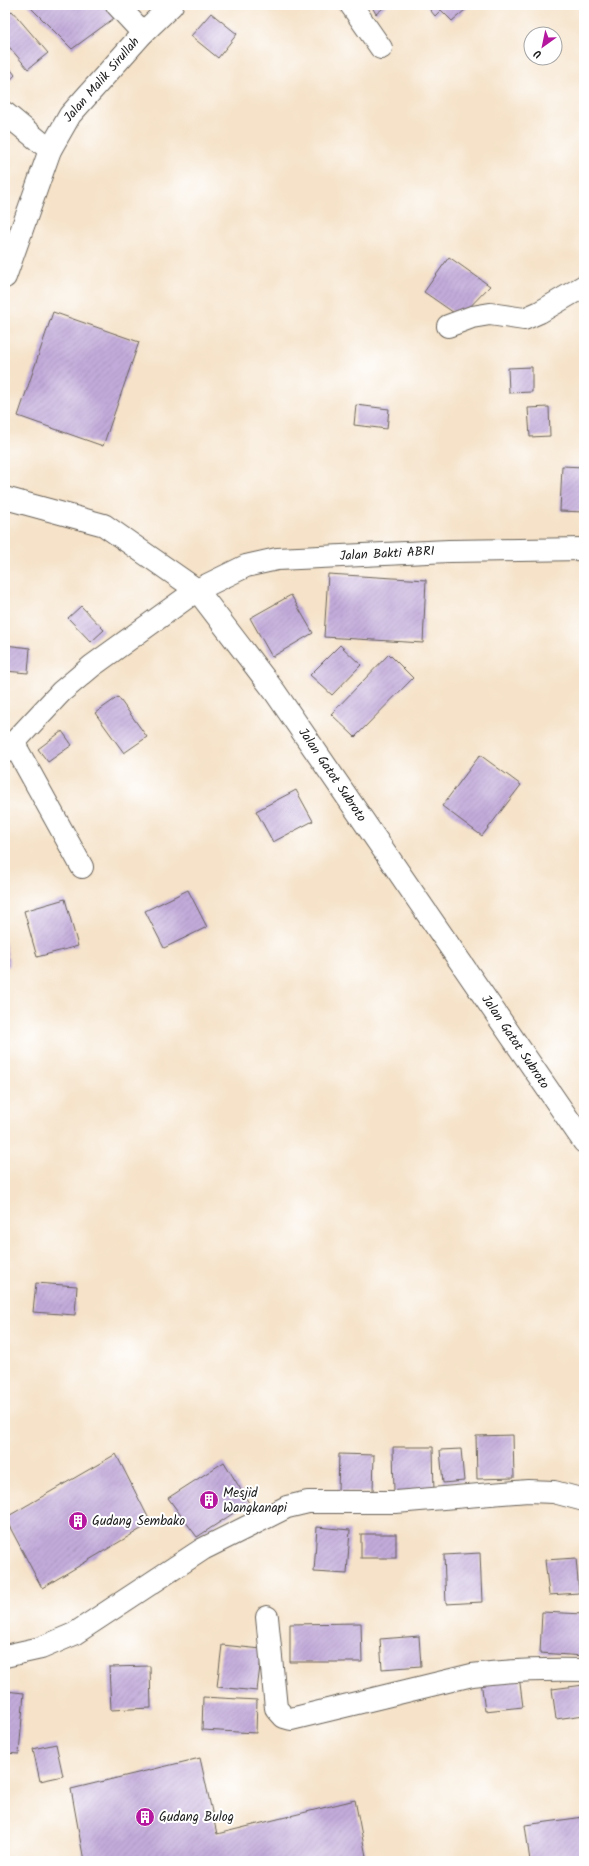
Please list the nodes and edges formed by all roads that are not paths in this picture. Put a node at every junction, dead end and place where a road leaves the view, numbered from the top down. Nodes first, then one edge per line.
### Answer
1 (117, 5) edge
2 (172, 5) edge
3 (351, 5) edge
4 (143, 33) junction
5 (381, 48) dead end
6 (5, 113) edge
7 (50, 150) junction
8 (5, 277) edge
9 (584, 286) edge
10 (448, 326) dead end
11 (5, 498) edge
12 (584, 549) edge
13 (197, 590) junction
14 (9, 747) edge
15 (82, 867) dead end
16 (584, 1142) edge
17 (584, 1500) edge
18 (267, 1617) dead end
19 (5, 1656) edge
20 (584, 1670) edge

1 - 4 street
2 - 4 street, Jalan Malik Sirullah
3 - 5 street
4 - 7 street, Jalan Malik Sirullah
6 - 7 street
7 - 8 street, Jalan Malik Sirullah
9 - 10 street
11 - 13 street, Jalan Gatot Subroto
12 - 13 street, Jalan Bakti ABRI
13 - 14 street, Jalan Bakti ABRI
13 - 16 street, Jalan Gatot Subroto
14 - 15 street
17 - 19 street
18 - 20 street

